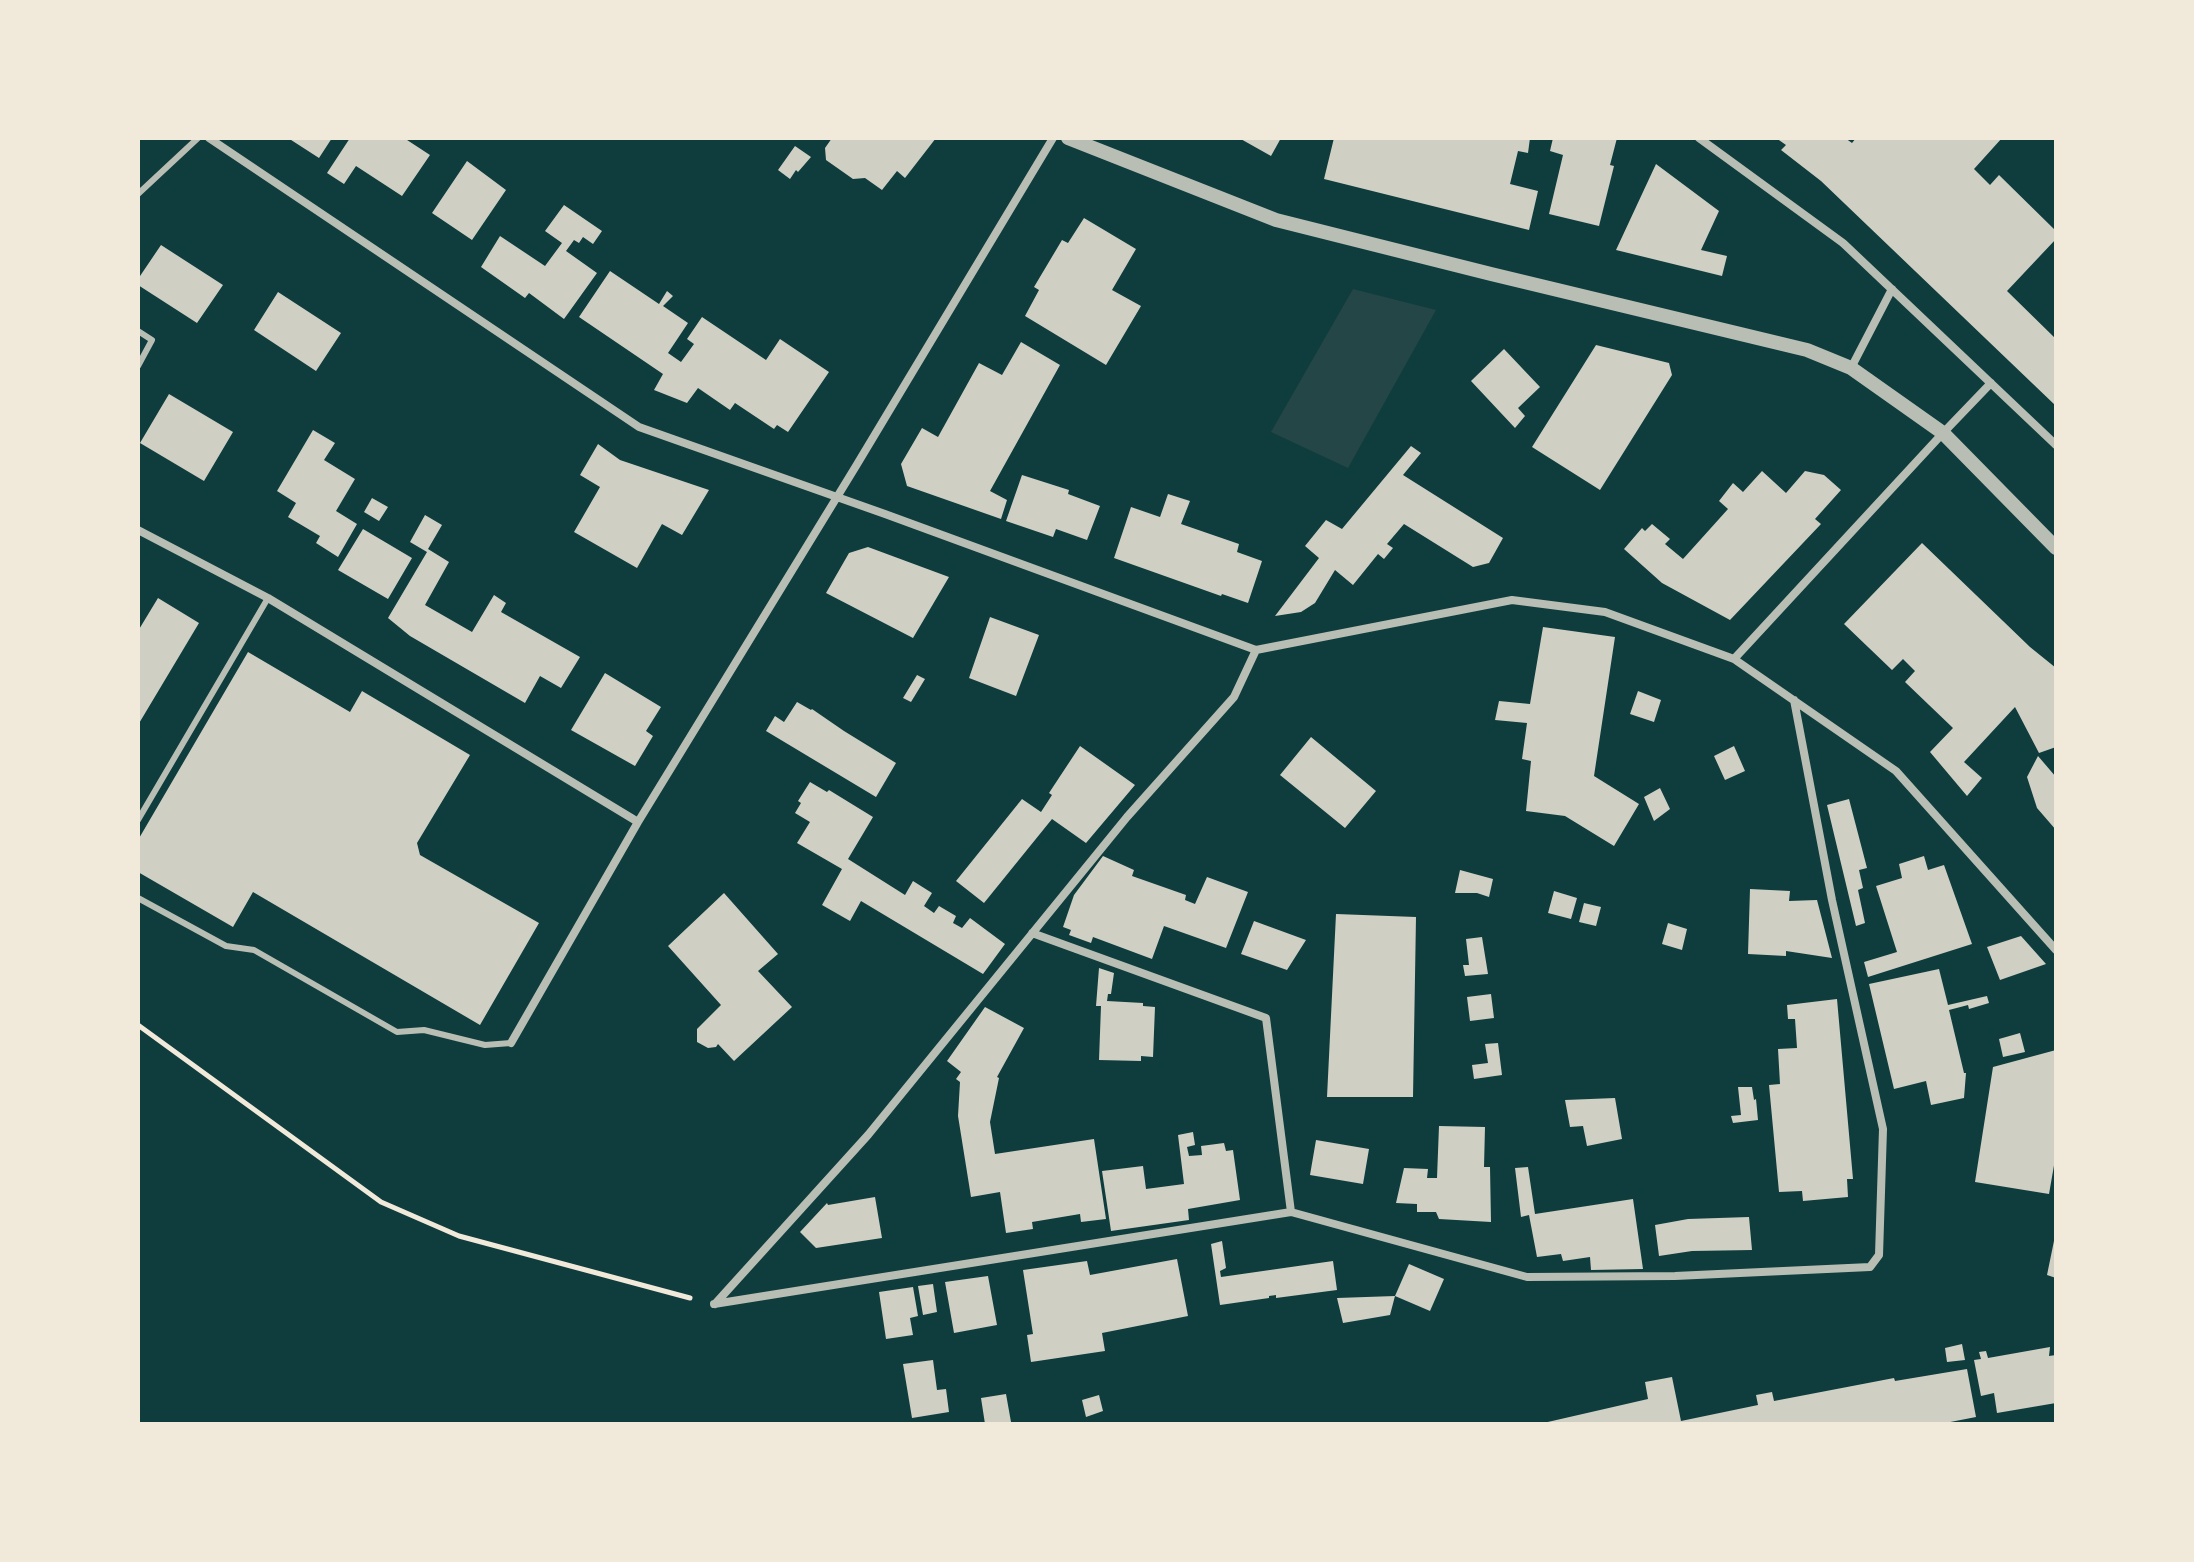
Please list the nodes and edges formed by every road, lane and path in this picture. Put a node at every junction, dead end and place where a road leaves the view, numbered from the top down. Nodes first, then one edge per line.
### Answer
1 (198, 138) edge
2 (209, 138) edge
3 (1053, 138) edge
4 (1068, 138) edge
5 (1699, 138) edge
6 (138, 194) edge
7 (1892, 289) junction
8 (138, 331) edge
9 (138, 366) edge
10 (1851, 368) junction
11 (1991, 383) junction
12 (1943, 433) junction
13 (2056, 445) edge
14 (837, 497) junction
15 (138, 530) edge
16 (2056, 548) edge
17 (268, 598) junction
18 (1256, 650) junction
19 (1734, 659) junction
20 (1794, 700) junction
21 (138, 820) edge
22 (638, 822) junction
23 (138, 898) edge
24 (1032, 933) junction
25 (2056, 950) edge
26 (138, 1025) edge
27 (511, 1043) joint
28 (1291, 1212) junction
29 (714, 1304) junction

1 - 6 lane
2 - 14 street
3 - 14 street
4 - 10 street
5 - 7 street
7 - 10 street
7 - 11 street
8 - 9 lane
10 - 12 street
11 - 12 street
11 - 13 street
12 - 16 street
12 - 19 street
14 - 18 street
14 - 22 street
15 - 17 street
17 - 21 lane
17 - 22 street
18 - 19 street
18 - 24 street
19 - 20 street
20 - 25 street
20 - 28 street
22 - 27 street
23 - 27 lane
24 - 28 street
24 - 29 street
26 - 29 path
28 - 29 street

